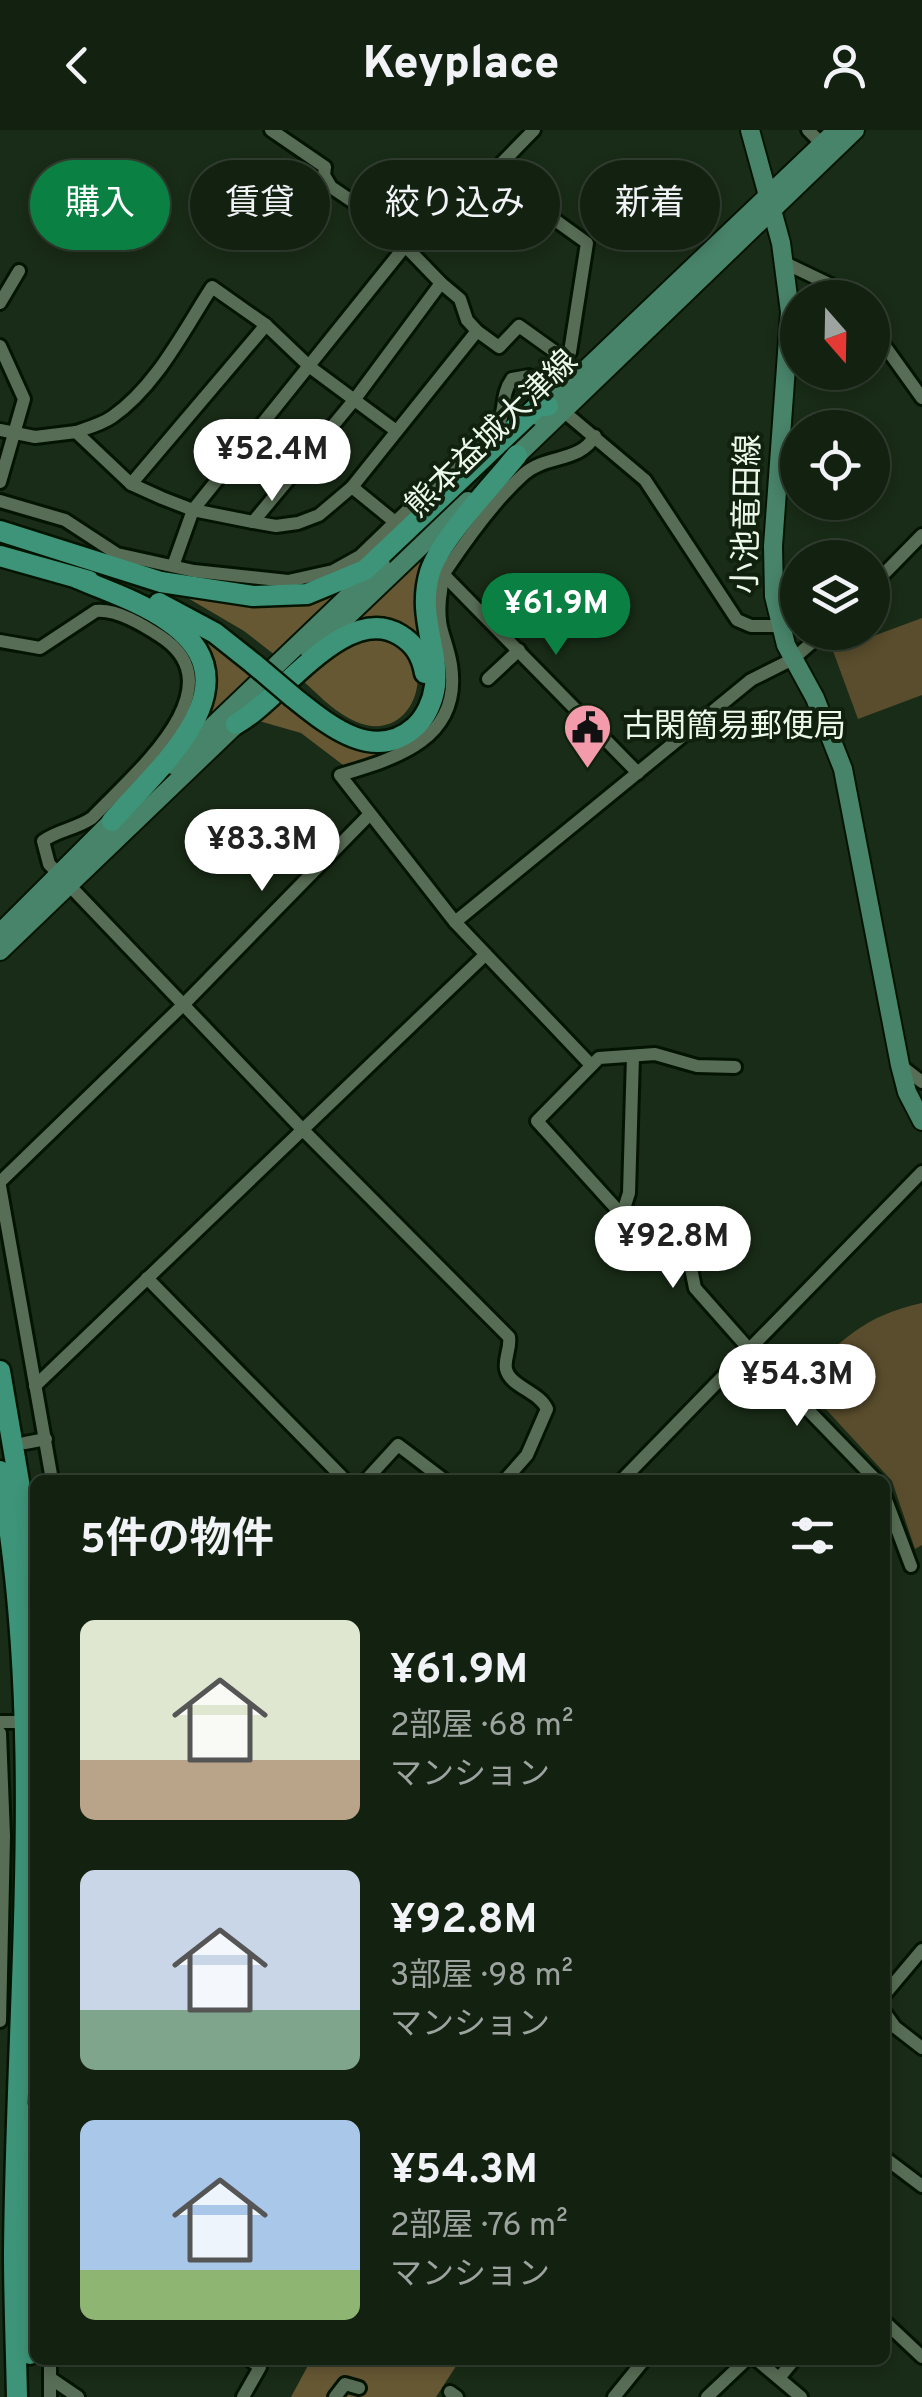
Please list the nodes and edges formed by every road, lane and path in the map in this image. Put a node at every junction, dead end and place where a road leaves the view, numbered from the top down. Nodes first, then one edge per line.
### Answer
1 (271, 130) edge
2 (534, 130) edge
3 (750, 130) edge
4 (808, 130) edge
5 (837, 130) edge
6 (855, 130) edge
7 (822, 144) junction
8 (350, 200) edge
9 (769, 204) junction
10 (402, 250) edge
11 (410, 250) edge
12 (786, 263) junction
13 (19, 271) dead end
14 (821, 280) edge
15 (441, 284) junction
16 (0, 303) edge
17 (266, 325) junction
18 (477, 331) junction
19 (0, 346) edge
20 (890, 350) edge
21 (565, 359) junction
22 (310, 366) junction
23 (917, 380) edge
24 (538, 382) junction
25 (922, 398) edge
26 (355, 399) junction
27 (555, 405) junction
28 (395, 430) junction
29 (7, 432) edge
30 (76, 432) junction
31 (595, 436) junction
32 (517, 455) junction
33 (0, 482) edge
34 (130, 484) junction
35 (352, 487) junction
36 (0, 501) edge
37 (193, 510) junction
38 (253, 522) junction
39 (396, 522) junction
40 (0, 531) edge
41 (922, 536) edge
42 (0, 556) edge
43 (84, 556) junction
44 (174, 566) junction
45 (890, 568) edge
46 (443, 574) junction
47 (78, 578) junction
48 (780, 626) joint
49 (0, 641) edge
50 (519, 650) junction
51 (790, 650) edge
52 (803, 650) edge
53 (793, 658) junction
54 (259, 660) junction
55 (488, 678) dead end
56 (298, 694) junction
57 (236, 724) junction
58 (638, 773) junction
59 (369, 815) junction
60 (112, 821) junction
61 (64, 880) junction
62 (455, 922) junction
63 (0, 933) edge
64 (0, 951) edge
65 (485, 955) junction
66 (185, 1003) junction
67 (632, 1056) junction
68 (900, 1065) junction
69 (591, 1066) junction
70 (735, 1067) dead end
71 (922, 1082) edge
72 (922, 1121) edge
73 (302, 1129) junction
74 (922, 1172) edge
75 (0, 1184) edge
76 (622, 1215) junction
77 (148, 1278) junction
78 (748, 1348) junction
79 (0, 1371) edge
80 (35, 1386) junction
81 (46, 1439) junction
82 (25, 1443) dead end
83 (0, 1471) edge
84 (52, 1475) edge
85 (340, 1475) edge
86 (371, 1475) edge
87 (437, 1475) edge
88 (509, 1475) edge
89 (627, 1475) edge
90 (871, 1475) edge
91 (890, 1510) edge
92 (911, 1566) dead end
93 (30, 1573) edge
94 (0, 1722) edge
95 (16, 1722) dead end
96 (0, 1733) edge
97 (922, 1950) edge
98 (890, 1988) edge
99 (4, 2000) edge
100 (890, 2020) edge
101 (0, 2021) edge
102 (922, 2048) edge
103 (890, 2162) edge
104 (922, 2186) edge
105 (890, 2327) edge
106 (922, 2357) edge
107 (31, 2365) edge
108 (50, 2365) edge
109 (257, 2365) edge
110 (640, 2365) edge
111 (741, 2365) edge
112 (762, 2365) edge
113 (790, 2365) edge
114 (50, 2378) junction
115 (779, 2378) junction
116 (359, 2388) dead end
117 (17, 2397) edge
118 (30, 2397) edge
119 (50, 2397) edge
120 (78, 2397) edge
121 (242, 2397) edge
122 (335, 2397) edge
123 (614, 2397) edge
124 (707, 2397) edge
125 (801, 2397) edge

1 - 8 street
2 - 21 street
3 - 9 main road, 小池竜田線
4 - 7 street
5 - 7 main road, 熊本益城大津線
6 - 9 main road, 熊本益城大津線
7 - 9 main road, 熊本益城大津線
9 - 12 main road, 小池竜田線
9 - 27 main road, 熊本益城大津線
10 - 22 street
11 - 15 street
12 - 14 street
12 - 48 main road, 小池竜田線
13 - 16 street
15 - 18 street
15 - 26 street
17 - 22 street
17 - 30 street
17 - 34 street
18 - 21 street
18 - 28 street
19 - 29 street
20 - 23 street
21 - 24 street
22 - 26 street
22 - 37 street
23 - 25 street
24 - 27 street
24 - 39 street
26 - 28 street
26 - 38 street
27 - 31 street
27 - 32 main road, 熊本益城大津線
27 - 43 highway
27 - 60 main road, 熊本益城大津線
28 - 35 street
29 - 30 street
29 - 33 street
30 - 34 street
31 - 46 street
31 - 48 street
32 - 56 highway
32 - 57 main road, 熊本益城大津線
34 - 37 street
35 - 38 street
35 - 39 street
36 - 44 street
37 - 38 street
37 - 44 street
39 - 44 street
40 - 43 highway
41 - 45 street
42 - 47 highway
43 - 54 highway
46 - 50 street
46 - 59 street
47 - 54 highway
47 - 60 highway
49 - 61 street
50 - 55 street
50 - 58 street
51 - 53 main road, 小池竜田線
52 - 53 street
53 - 58 street
53 - 68 main road, 小池竜田線
54 - 56 highway, bridge
56 - 57 highway
57 - 61 main road, 熊本益城大津線
58 - 62 street
59 - 62 street
59 - 66 street
60 - 61 main road, 熊本益城大津線
61 - 63 main road, 熊本益城大津線
61 - 64 main road, 熊本益城大津線
61 - 66 street
62 - 65 street
65 - 69 street
65 - 73 street
66 - 73 street
66 - 75 street
67 - 69 street
67 - 70 street
67 - 76 street
68 - 71 street
68 - 72 main road, 小池竜田線
69 - 76 street
73 - 77 street
73 - 88 street
74 - 78 street
75 - 80 street
76 - 78 street
77 - 80 street
77 - 85 street
78 - 89 street
78 - 90 street
79 - 93 highway
80 - 81 street
81 - 82 street
81 - 84 street
83 - 117 highway
86 - 87 street
91 - 92 street
94 - 95 street
96 - 99 street
97 - 98 street
99 - 101 street
100 - 102 street
103 - 104 street
105 - 106 street
107 - 118 highway
108 - 114 street
109 - 121 street
110 - 123 street
111 - 124 street
112 - 115 street
113 - 115 street
114 - 119 street
114 - 120 street
115 - 125 street
116 - 122 street

